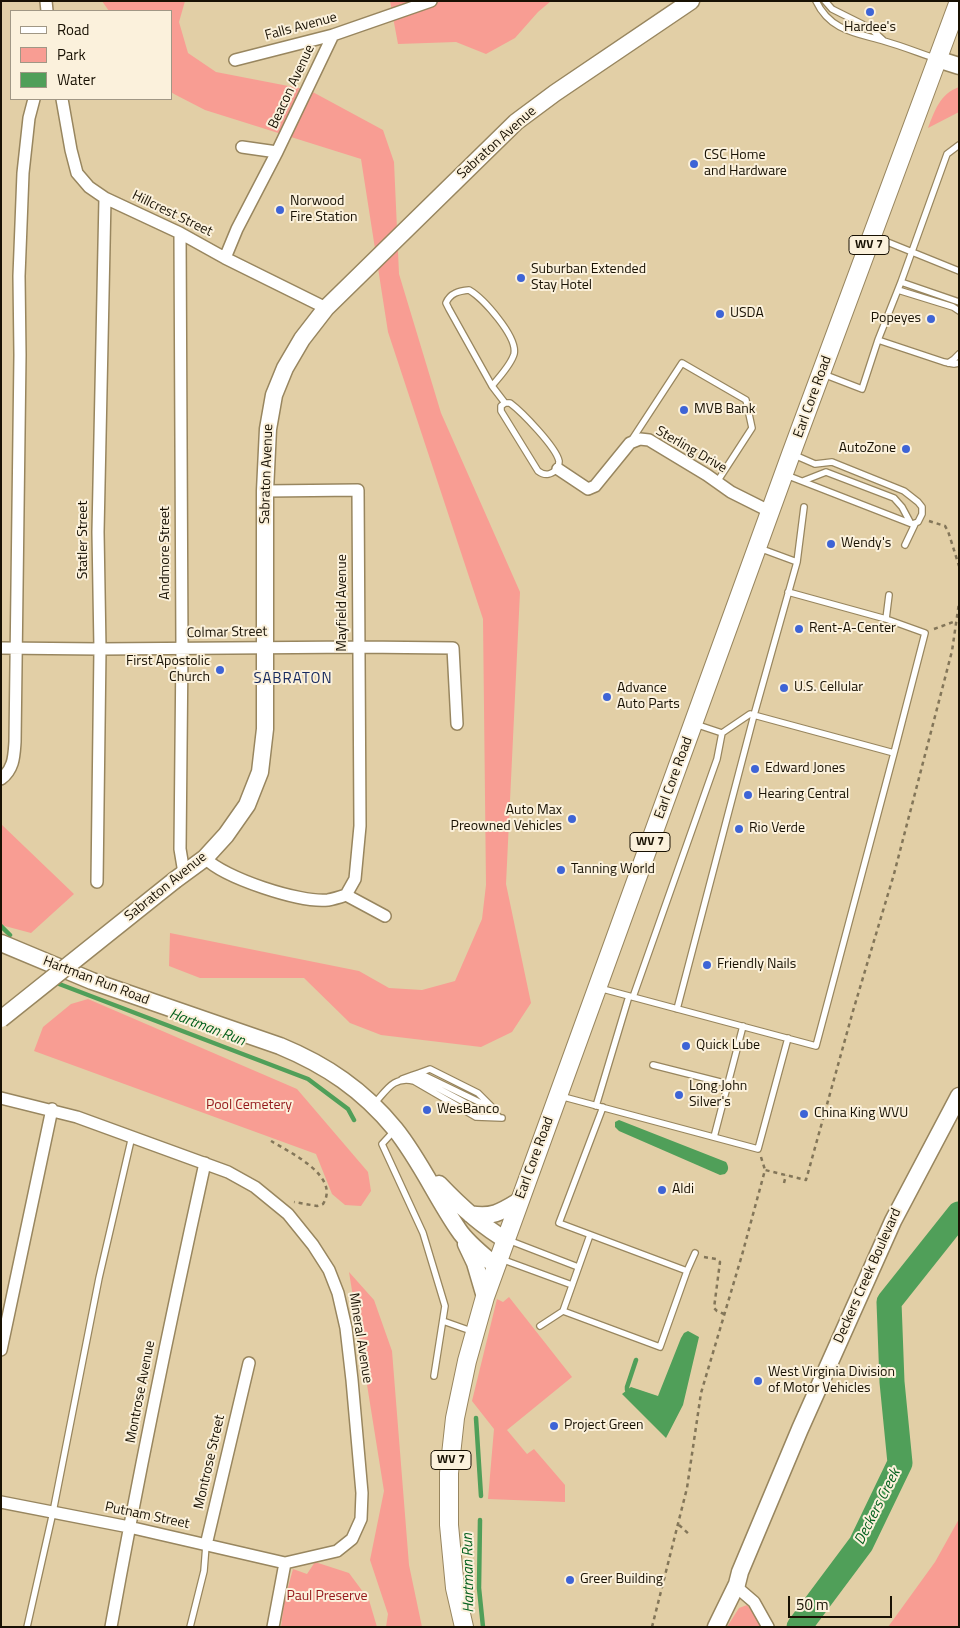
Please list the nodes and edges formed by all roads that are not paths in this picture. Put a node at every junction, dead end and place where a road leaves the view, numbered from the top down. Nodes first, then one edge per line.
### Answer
1 (431, 1) edge
2 (692, 1) edge
3 (816, 1) edge
4 (825, 1) edge
5 (959, 1) edge
6 (333, 35) junction
7 (883, 40) junction
8 (937, 59) junction
9 (235, 60) dead end
10 (959, 66) edge
11 (34, 100) edge
12 (62, 100) edge
13 (959, 144) edge
14 (242, 147) dead end
15 (277, 152) junction
16 (105, 198) junction
17 (180, 233) junction
18 (873, 236) junction
19 (912, 252) junction
20 (225, 258) junction
21 (959, 271) edge
22 (901, 282) junction
23 (898, 290) junction
24 (959, 302) edge
25 (326, 308) junction
26 (959, 311) edge
27 (878, 340) junction
28 (959, 354) edge
29 (948, 363) junction
30 (959, 363) edge
31 (822, 373) junction
32 (492, 386) junction
33 (505, 403) junction
34 (630, 443) junction
35 (792, 454) junction
36 (558, 469) junction
37 (784, 474) junction
38 (803, 481) junction
39 (717, 482) junction
40 (265, 491) junction
41 (804, 507) dead end
42 (770, 512) junction
43 (912, 523) junction
44 (905, 545) dead end
45 (757, 548) junction
46 (797, 562) junction
47 (788, 592) junction
48 (889, 595) dead end
49 (886, 619) junction
50 (265, 647) junction
51 (359, 647) junction
52 (1, 648) edge
53 (17, 648) junction
54 (182, 648) junction
55 (100, 649) junction
56 (754, 715) junction
57 (457, 724) dead end
58 (693, 724) junction
59 (722, 733) junction
60 (894, 753) junction
61 (1, 778) edge
62 (205, 858) junction
63 (180, 877) junction
64 (97, 882) dead end
65 (346, 895) junction
66 (385, 916) dead end
67 (1, 943) edge
68 (597, 987) junction
69 (631, 996) junction
70 (677, 1009) junction
71 (1, 1019) edge
72 (743, 1026) junction
73 (788, 1038) junction
74 (652, 1065) dead end
75 (416, 1074) junction
76 (402, 1079) junction
77 (728, 1084) junction
78 (558, 1095) junction
79 (959, 1096) edge
80 (1, 1098) edge
81 (373, 1106) junction
82 (596, 1106) junction
83 (603, 1107) junction
84 (52, 1109) junction
85 (502, 1118) junction
86 (395, 1129) junction
87 (132, 1136) junction
88 (714, 1137) junction
89 (414, 1157) junction
90 (205, 1164) junction
91 (519, 1201) junction
92 (470, 1214) junction
93 (459, 1231) junction
94 (590, 1235) junction
95 (506, 1240) junction
96 (695, 1253) dead end
97 (498, 1262) junction
98 (578, 1267) junction
99 (687, 1271) junction
100 (572, 1285) junction
101 (485, 1297) junction
102 (563, 1311) junction
103 (443, 1321) junction
104 (540, 1326) dead end
105 (475, 1332) junction
106 (1, 1350) edge
107 (249, 1363) dead end
108 (434, 1376) dead end
109 (1, 1502) edge
110 (53, 1512) junction
111 (129, 1527) junction
112 (206, 1545) junction
113 (285, 1564) junction
114 (737, 1584) junction
115 (27, 1627) edge
116 (111, 1627) edge
117 (190, 1627) edge
118 (273, 1627) edge
119 (464, 1627) edge
120 (716, 1627) edge
121 (768, 1627) edge

1 - 6 street, Falls Avenue
2 - 25 street, Sabraton Avenue
3 - 7 lane
4 - 7 lane
5 - 8 main road, Earl Core Road / WV 7
6 - 9 street, Falls Avenue
6 - 15 street, Beacon Avenue
7 - 8 lane
8 - 10 street
8 - 18 main road, Earl Core Road / WV 7
11 - 53 street
12 - 16 street, Hillcrest Street
13 - 19 lane
14 - 15 street
15 - 20 street, Beacon Avenue
16 - 17 street, Hillcrest Street
16 - 55 street, Statler Street
17 - 20 street, Hillcrest Street
17 - 54 street, Andmore Street
18 - 19 lane
18 - 31 main road, Earl Core Road / WV 7
19 - 21 lane
19 - 22 lane
20 - 25 street, Hillcrest Street
22 - 23 lane
22 - 24 lane
23 - 26 lane
23 - 27 lane
25 - 40 street, Sabraton Avenue
27 - 29 lane
27 - 31 lane
28 - 29 lane
29 - 30 lane
31 - 35 main road, Earl Core Road / WV 7
32 - 32 lane
32 - 33 lane
33 - 36 lane
33 - 36 lane
34 - 36 street
34 - 39 street, Sterling Drive
34 - 39 lane
35 - 37 main road, Earl Core Road / WV 7
35 - 43 lane
37 - 38 lane
37 - 42 main road, Earl Core Road / WV 7
38 - 43 lane
38 - 43 lane
39 - 42 street, Sterling Drive
40 - 50 street, Sabraton Avenue
40 - 51 street, Mayfield Avenue
41 - 46 lane
42 - 45 main road, Earl Core Road / WV 7
43 - 44 lane
45 - 46 lane
45 - 58 main road, Earl Core Road / WV 7
46 - 47 lane
47 - 49 lane
47 - 56 lane
48 - 49 lane
49 - 60 lane
50 - 51 street, Colmar Street
50 - 54 street, Colmar Street
50 - 62 street, Sabraton Avenue
51 - 57 street, Colmar Street
51 - 65 street, Mayfield Avenue
52 - 53 street, Colmar Street
53 - 55 street, Colmar Street
53 - 61 street
54 - 55 street, Colmar Street
54 - 63 street, Andmore Street
55 - 64 street, Statler Street
56 - 59 lane
56 - 60 lane
56 - 70 lane
58 - 59 lane
58 - 68 main road, Earl Core Road / WV 7
59 - 69 lane
60 - 73 lane
62 - 63 street, Sabraton Avenue
62 - 65 street
63 - 71 street, Sabraton Avenue, bridge
65 - 66 street
67 - 81 street, Hartman Run Road
68 - 69 lane
68 - 78 main road, Earl Core Road / WV 7
69 - 70 lane
69 - 82 lane
70 - 72 lane
72 - 73 lane
72 - 77 lane
73 - 88 lane
74 - 77 lane
75 - 76 lane
75 - 85 lane
75 - 85 lane
76 - 81 lane
76 - 85 lane
77 - 88 lane
78 - 82 lane
78 - 91 main road, Earl Core Road / WV 7
79 - 114 street, Deckers Creek Boulevard
80 - 84 street, Mineral Avenue
81 - 86 street, Hartman Run Road
82 - 83 lane
83 - 88 lane
83 - 94 lane
84 - 87 street, Mineral Avenue
84 - 106 street
86 - 89 street, Hartman Run Road
86 - 103 lane
87 - 90 street, Mineral Avenue
87 - 110 lane
89 - 92 street, Hartman Run Road
89 - 93 street, Hartman Run Road
90 - 111 street, Montrose Avenue
90 - 113 street, Mineral Avenue
91 - 92 street
91 - 95 main road, Earl Core Road / WV 7
92 - 95 street, Hartman Run Road
93 - 97 street, Hartman Run Road
93 - 101 street
94 - 98 lane
94 - 99 lane
95 - 97 main road, Earl Core Road / WV 7
95 - 98 lane
96 - 99 lane
97 - 100 lane
97 - 101 main road, Earl Core Road / WV 7
98 - 100 lane
99 - 102 lane
100 - 102 lane
101 - 105 main road, Earl Core Road / WV 7
102 - 104 lane
103 - 105 lane
103 - 108 lane
105 - 119 main road, Earl Core Road / WV 7
107 - 112 street, Montrose Street
109 - 110 street, Putnam Street
110 - 111 street, Putnam Street
110 - 115 lane
111 - 112 street, Putnam Street
111 - 116 street, Montrose Avenue
112 - 113 street, Putnam Street
112 - 117 lane, Montrose Street
113 - 118 street
114 - 120 street, Deckers Creek Boulevard
114 - 121 street

